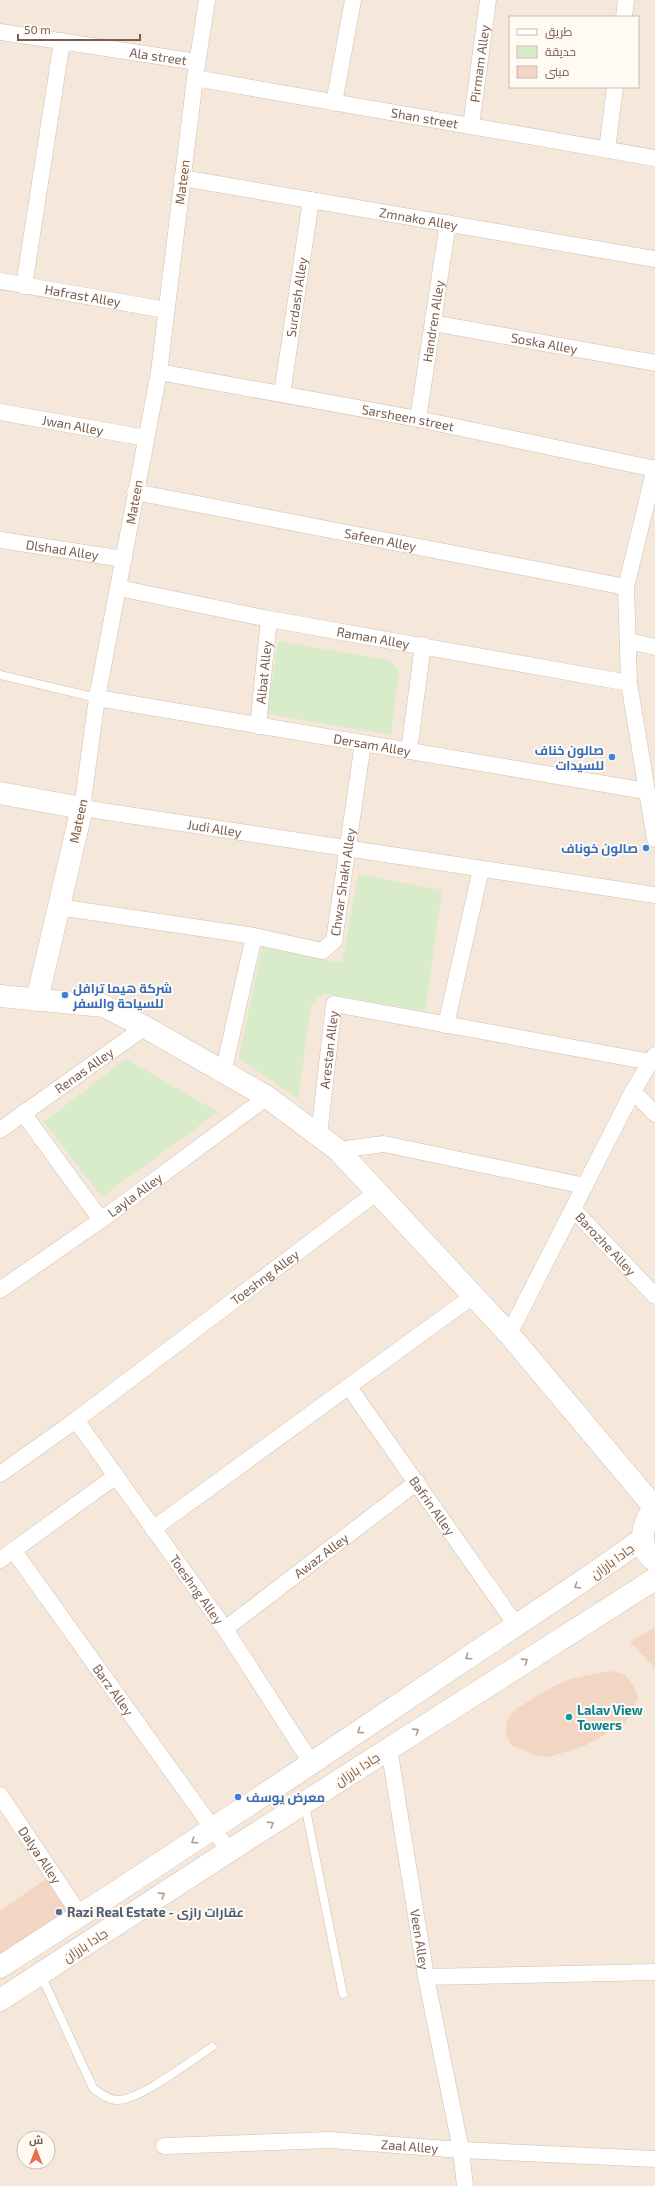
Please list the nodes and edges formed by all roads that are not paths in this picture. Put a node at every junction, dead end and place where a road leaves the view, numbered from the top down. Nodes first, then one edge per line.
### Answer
1 (207, 0) edge
2 (353, 0) edge
3 (488, 0) edge
4 (626, 0) edge
5 (624, 16) edge
6 (0, 32) edge
7 (62, 41) junction
8 (197, 62) junction
9 (195, 78) junction
10 (615, 88) edge
11 (334, 102) junction
12 (471, 126) junction
13 (607, 150) junction
14 (655, 158) edge
15 (182, 178) junction
16 (311, 200) junction
17 (448, 223) junction
18 (655, 258) edge
19 (0, 281) edge
20 (24, 286) junction
21 (166, 310) junction
22 (433, 324) junction
23 (655, 363) edge
24 (159, 372) junction
25 (282, 394) junction
26 (0, 412) edge
27 (418, 419) junction
28 (146, 438) junction
29 (655, 469) edge
30 (135, 492) junction
31 (0, 540) edge
32 (124, 559) junction
33 (626, 587) junction
34 (120, 588) junction
35 (269, 619) junction
36 (628, 642) junction
37 (423, 645) junction
38 (655, 647) edge
39 (0, 676) edge
40 (628, 684) junction
41 (97, 698) junction
42 (258, 726) junction
43 (363, 743) junction
44 (409, 751) junction
45 (646, 791) junction
46 (0, 793) edge
47 (82, 808) junction
48 (655, 839) edge
49 (346, 847) junction
50 (481, 869) junction
51 (655, 896) edge
52 (58, 907) junction
53 (254, 936) junction
54 (0, 996) edge
55 (37, 1000) junction
56 (446, 1024) junction
57 (145, 1027) junction
58 (653, 1058) edge
59 (223, 1072) junction
60 (633, 1092) junction
61 (266, 1097) junction
62 (23, 1113) junction
63 (655, 1114) edge
64 (0, 1130) edge
65 (319, 1135) junction
66 (338, 1150) junction
67 (585, 1186) junction
68 (377, 1192) junction
69 (573, 1209) junction
70 (101, 1220) junction
71 (0, 1290) edge
72 (473, 1296) junction
73 (655, 1296) edge
74 (509, 1334) junction
75 (349, 1387) junction
76 (76, 1420) junction
77 (0, 1474) edge
78 (116, 1476) junction
79 (418, 1482) junction
80 (655, 1507) edge
81 (154, 1529) junction
82 (642, 1539) junction
83 (6, 1555) edge
84 (655, 1561) edge
85 (655, 1578) edge
86 (516, 1625) junction
87 (225, 1629) junction
88 (389, 1748) junction
89 (312, 1764) junction
90 (0, 1795) edge
91 (305, 1803) junction
92 (213, 1829) junction
93 (229, 1851) junction
94 (80, 1915) junction
95 (0, 1967) edge
96 (655, 1972) edge
97 (40, 1974) junction
98 (426, 1977) junction
99 (343, 1994) dead end
100 (0, 2000) edge
101 (212, 2047) dead end
102 (164, 2146) dead end
103 (461, 2150) junction
104 (655, 2159) edge
105 (465, 2186) edge

1 - 8 street, Mateen
2 - 11 street
3 - 12 street, Pirmam Alley
4 - 5 street
6 - 7 street, Ala street
7 - 8 street, Ala street
7 - 20 street
8 - 9 street, Mateen
9 - 11 street, Shan street
9 - 15 street, Mateen
10 - 13 street
11 - 12 street, Shan street
12 - 13 street, Shan street
13 - 14 street, Shan street
15 - 16 street, Zmnako Alley
15 - 21 street, Mateen
16 - 17 street, Zmnako Alley
16 - 25 street, Surdash Alley
17 - 18 street, Zmnako Alley
17 - 22 street, Handren Alley
19 - 20 street, Hafrast Alley
20 - 21 street, Hafrast Alley
21 - 24 street, Mateen
22 - 23 street, Soska Alley
22 - 27 street, Handren Alley
24 - 25 street, Sarsheen street
24 - 28 street, Mateen
25 - 27 street, Sarsheen street
26 - 28 street, Jwan Alley
27 - 29 street, Sarsheen street
28 - 30 street, Mateen
29 - 33 street
30 - 32 street, Mateen
30 - 33 street, Safeen Alley
31 - 32 street, Dlshad Alley
32 - 34 street, Mateen
33 - 36 street
34 - 35 street, Raman Alley
34 - 41 street, Mateen
35 - 37 street, Raman Alley
35 - 42 street, Albat Alley
36 - 38 street
36 - 40 street
37 - 40 street, Raman Alley
37 - 44 street
39 - 41 lane
40 - 45 street
41 - 42 street, Dersam Alley
41 - 47 street, Mateen
42 - 43 street, Dersam Alley
43 - 44 street, Dersam Alley
43 - 49 street, Chwar Shakh Alley
44 - 45 street, Dersam Alley
45 - 48 street
46 - 47 main road
47 - 49 street, Judi Alley
47 - 52 main road, Mateen
49 - 50 street, Judi Alley
49 - 53 street, Chwar Shakh Alley
50 - 51 street, Judi Alley
50 - 56 street
52 - 53 street
52 - 55 main road, Mateen
53 - 59 street
54 - 55 main road
55 - 57 main road
56 - 58 street, Arestan Alley
56 - 65 street, Arestan Alley
57 - 59 main road
57 - 62 street, Renas Alley
58 - 60 street
59 - 61 main road
60 - 63 street
60 - 67 street
61 - 65 main road
61 - 70 street, Layla Alley
62 - 64 street, Renas Alley
62 - 70 street
65 - 66 main road
66 - 67 street
66 - 68 main road
67 - 69 street
68 - 72 main road
68 - 76 street, Toeshng Alley
69 - 73 street, Barozhe Alley
69 - 74 street
70 - 71 street, Layla Alley
72 - 74 main road
72 - 75 street
74 - 80 main road
75 - 79 street, Bafrin Alley
75 - 81 street
76 - 77 street, Toeshng Alley
76 - 78 street, Toeshng Alley
78 - 81 street, Toeshng Alley
78 - 83 street, Barz Alley
79 - 86 street, Bafrin Alley
79 - 87 street, Awaz Alley
80 - 82 main road
81 - 87 street, Toeshng Alley
82 - 84 main road
82 -> 86 main road, جادا بارزان
83 - 92 street, Barz Alley
88 -> 85 main road, جادا بارزان
86 -> 89 main road, جادا بارزان
87 - 89 street, Toeshng Alley
88 - 91 main road, جادا بارزان
88 - 98 street, Veen Alley
89 - 92 main road, جادا بارزان
90 - 94 street, Dalya Alley
93 -> 91 main road, جادا بارزان
91 - 99 lane
92 - 93 street, Barz Alley
92 -> 94 main road, جادا بارزان
97 -> 93 main road, جادا بارزان
94 - 95 main road, جادا بارزان
96 - 98 street, Veen Alley
97 - 100 main road, جادا بارزان
97 - 101 lane
98 - 103 street
102 - 103 street, Zaal Alley
103 - 104 street, Zaal Alley
103 - 105 street

